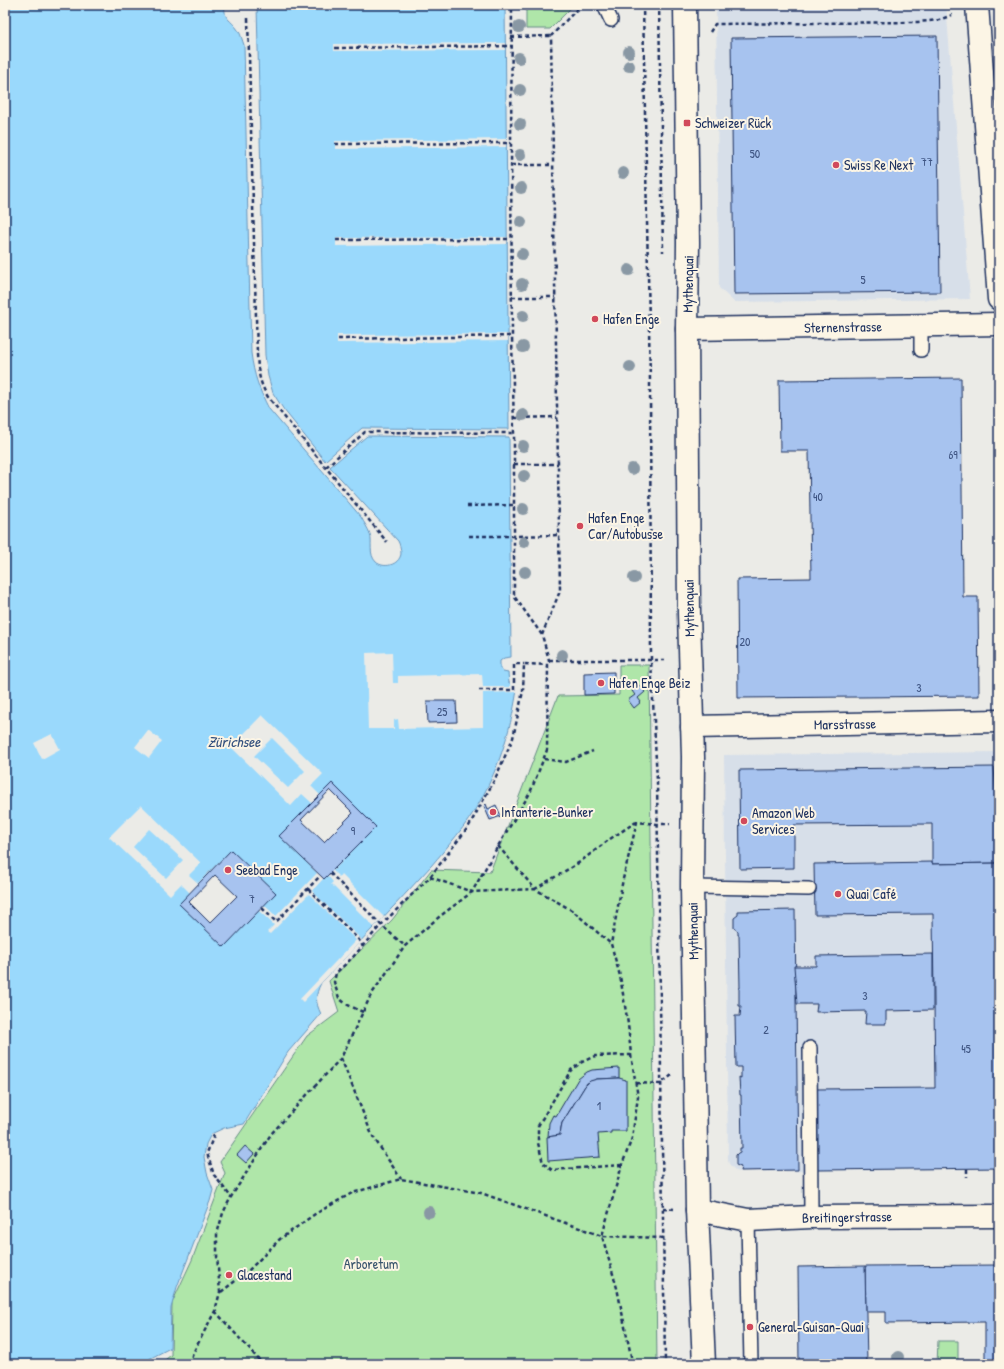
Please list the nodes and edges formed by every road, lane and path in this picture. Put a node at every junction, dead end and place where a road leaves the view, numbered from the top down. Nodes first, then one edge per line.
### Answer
1 (512, 5) edge
2 (581, 5) edge
3 (604, 5) edge
4 (644, 5) edge
5 (685, 5) edge
6 (977, 5) edge
7 (952, 14) dead end
8 (248, 18) dead end
9 (611, 20) dead end
10 (710, 32) dead end
11 (551, 36) junction
12 (511, 37) junction
13 (511, 46) junction
14 (335, 48) dead end
15 (335, 144) dead end
16 (511, 144) junction
17 (511, 165) junction
18 (553, 165) junction
19 (511, 239) junction
20 (336, 240) dead end
21 (555, 296) junction
22 (512, 297) junction
23 (999, 299) edge
24 (999, 324) edge
25 (921, 326) junction
26 (687, 329) junction
27 (512, 336) junction
28 (338, 339) dead end
29 (921, 350) dead end
30 (557, 417) junction
31 (514, 418) junction
32 (514, 434) junction
33 (514, 464) junction
34 (558, 464) junction
35 (326, 467) junction
36 (514, 505) junction
37 (467, 506) dead end
38 (559, 535) junction
39 (469, 536) dead end
40 (515, 536) junction
41 (387, 542) dead end
42 (542, 635) junction
43 (549, 660) junction
44 (651, 660) junction
45 (666, 660) dead end
46 (524, 664) junction
47 (548, 665) junction
48 (479, 690) dead end
49 (999, 721) edge
50 (692, 727) junction
51 (593, 751) dead end
52 (544, 758) junction
53 (637, 822) junction
54 (657, 824) junction
55 (670, 824) dead end
56 (498, 846) junction
57 (330, 873) dead end
58 (320, 876) dead end
59 (430, 878) junction
60 (692, 887) junction
61 (308, 889) junction
62 (535, 889) junction
63 (809, 889) dead end
64 (472, 892) junction
65 (262, 908) dead end
66 (381, 925) junction
67 (611, 944) junction
68 (363, 946) junction
69 (405, 946) junction
70 (363, 1012) junction
71 (810, 1048) dead end
72 (631, 1055) junction
73 (341, 1058) junction
74 (214, 1135) dead end
75 (622, 1164) junction
76 (966, 1169) dead end
77 (966, 1177) dead end
78 (401, 1179) junction
79 (231, 1197) junction
80 (697, 1210) junction
81 (999, 1216) edge
82 (804, 1217) junction
83 (748, 1220) junction
84 (602, 1236) junction
85 (664, 1238) junction
86 (220, 1292) junction
87 (215, 1310) junction
88 (191, 1364) edge
89 (262, 1364) edge
90 (631, 1364) edge
91 (665, 1364) edge
92 (704, 1364) edge
93 (751, 1364) edge

1 - 12 path
2 - 11 path
3 - 9 lane
4 - 44 path
5 - 26 main road, Mythenquai
6 - 23 main road
7 - 10 path
8 - 35 path
11 - 12 path
11 - 18 path
12 - 13 path
13 - 14 path
13 - 16 path
15 - 16 path
16 - 17 path
17 - 18 path
17 - 19 path
18 - 21 path
19 - 20 path
19 - 22 path
21 - 22 path
21 - 30 path
22 - 27 path
24 - 25 main road, Sternenstrasse
25 - 26 main road, Sternenstrasse
25 - 29 lane
26 - 50 main road, Mythenquai
27 - 28 path
27 - 31 path
30 - 31 path
30 - 34 path
31 - 32 path
32 - 33 path
32 - 35 path
33 - 34 path
33 - 36 path
34 - 38 path
35 - 41 path
36 - 37 path
36 - 40 path
38 - 40 path
38 - 42 path
39 - 40 path
40 - 42 path
42 - 43 path
43 - 44 path
43 - 47 path
44 - 45 path
44 - 54 path
46 - 47 path
46 - 48 path
46 - 59 path
47 - 52 path
49 - 50 main road, Marsstrasse
50 - 60 main road, Mythenquai
51 - 52 path
52 - 56 path
53 - 54 path
53 - 62 path
53 - 67 path
54 - 55 path
54 - 85 path
56 - 62 path
56 - 64 path
57 - 66 path
58 - 61 path
59 - 64 path
59 - 66 path
60 - 63 lane
60 - 80 main road, Mythenquai
61 - 65 path
61 - 68 path
62 - 64 path
62 - 67 path
64 - 69 path
66 - 68 path
66 - 69 path
67 - 72 path
68 - 70 path
69 - 70 path
70 - 73 path
71 - 82 lane
72 - 75 path
72 - 75 path
73 - 78 path
73 - 79 path
74 - 79 path
75 - 84 path
76 - 77 path
78 - 84 path
78 - 86 path
79 - 86 path
80 - 83 main road, Breitingerstrasse
80 - 92 main road
81 - 82 main road, Breitingerstrasse
82 - 83 main road, Breitingerstrasse
83 - 93 lane
84 - 85 path
84 - 90 path
85 - 91 path
86 - 87 path
87 - 88 path
87 - 89 path

